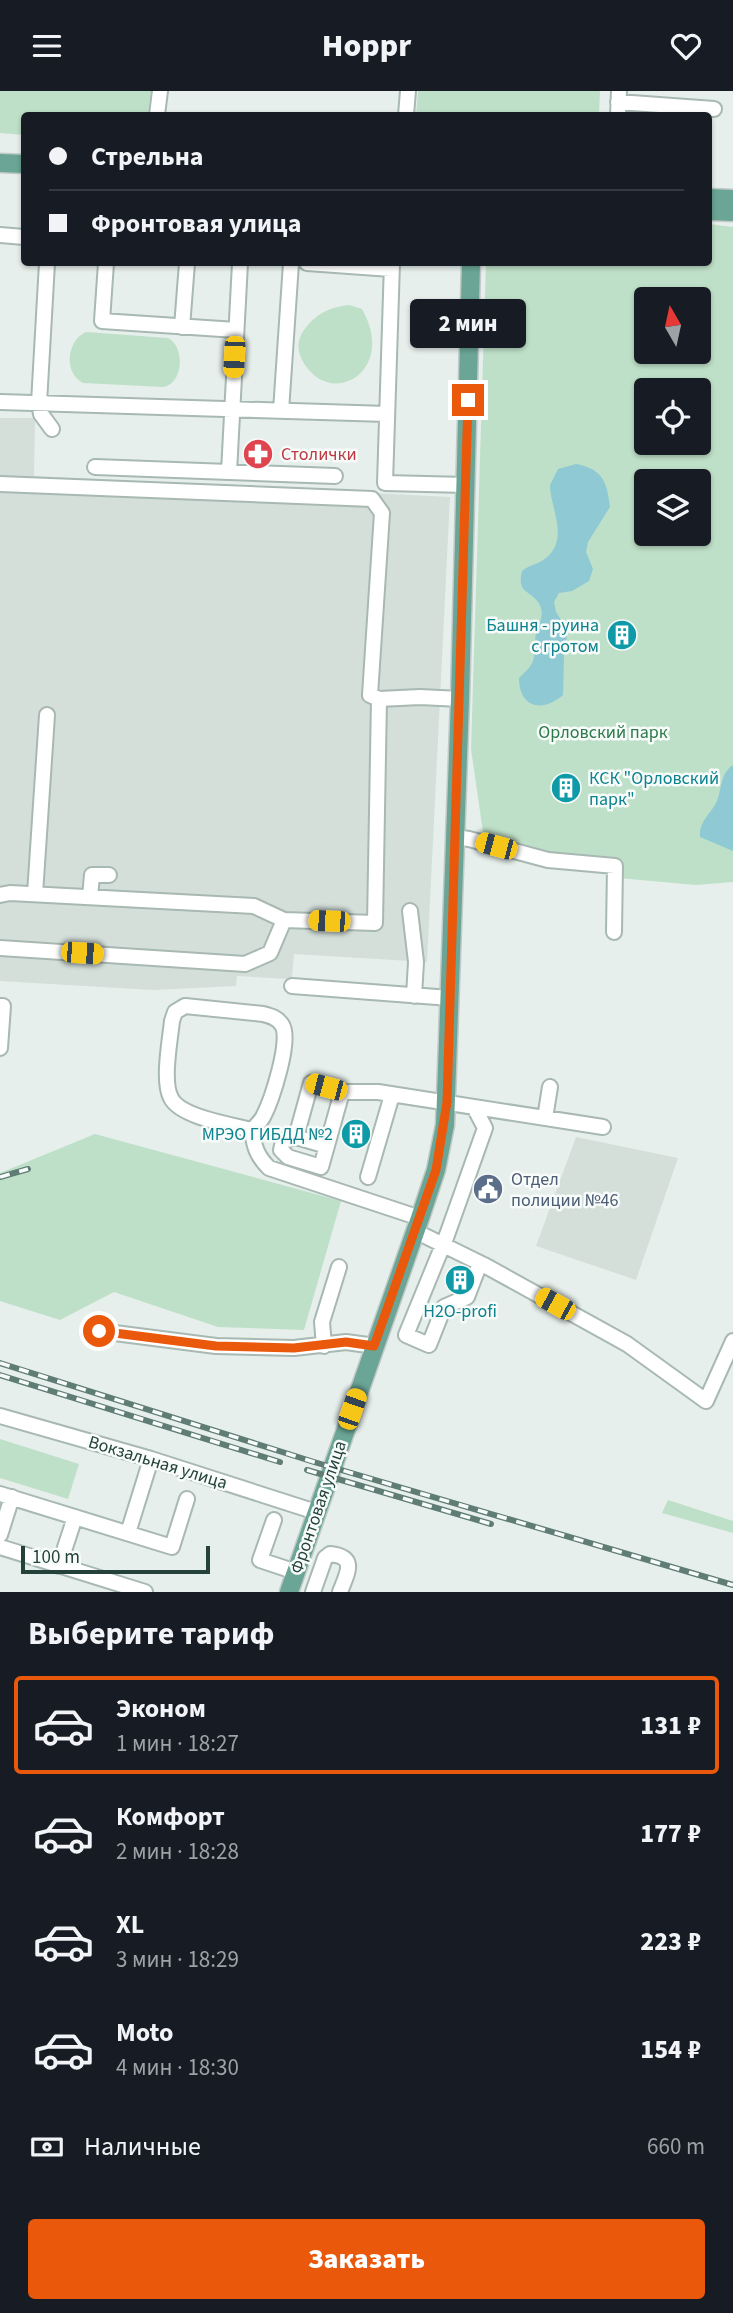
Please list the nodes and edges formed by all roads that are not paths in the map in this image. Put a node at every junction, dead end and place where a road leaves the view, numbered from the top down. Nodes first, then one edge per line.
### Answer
1 (160, 91) edge
2 (408, 91) edge
3 (662, 98) edge
4 (618, 103) edge
5 (714, 109) dead end
6 (158, 112) edge
7 (406, 112) edge
8 (0, 151) edge
9 (21, 152) edge
10 (0, 163) edge
11 (21, 164) edge
12 (712, 198) edge
13 (733, 199) edge
14 (712, 211) edge
15 (733, 212) edge
16 (0, 235) edge
17 (21, 237) edge
18 (47, 266) edge
19 (106, 266) edge
20 (187, 266) edge
21 (240, 266) edge
22 (291, 266) edge
23 (391, 266) edge
24 (471, 266) edge
25 (182, 327) junction
26 (236, 330) junction
27 (0, 402) edge
28 (39, 403) junction
29 (231, 409) junction
30 (281, 411) junction
31 (387, 414) junction
32 (52, 429) dead end
33 (95, 467) dead end
34 (229, 472) junction
35 (335, 476) dead end
36 (0, 484) edge
37 (466, 485) junction
38 (379, 699) junction
39 (460, 699) junction
40 (47, 715) dead end
41 (455, 837) junction
42 (109, 875) dead end
43 (35, 894) junction
44 (0, 895) edge
45 (90, 897) junction
46 (410, 911) dead end
47 (284, 920) junction
48 (614, 932) dead end
49 (0, 948) edge
50 (292, 986) dead end
51 (414, 996) junction
52 (450, 999) junction
53 (0, 1006) edge
54 (0, 1048) edge
55 (550, 1087) dead end
56 (342, 1092) junction
57 (392, 1095) junction
58 (447, 1102) junction
59 (474, 1107) junction
60 (545, 1118) junction
61 (603, 1127) dead end
62 (252, 1130) junction
63 (296, 1137) junction
64 (327, 1146) junction
65 (368, 1177) dead end
66 (417, 1224) junction
67 (443, 1244) junction
68 (480, 1263) junction
69 (339, 1267) dead end
70 (99, 1331) dead end
71 (733, 1341) edge
72 (324, 1346) junction
73 (374, 1346) junction
74 (0, 1416) edge
75 (151, 1459) junction
76 (6, 1496) edge
77 (187, 1499) dead end
78 (316, 1512) junction
79 (75, 1517) junction
80 (274, 1520) dead end
81 (128, 1533) junction
82 (0, 1535) edge
83 (0, 1547) edge
84 (59, 1566) junction
85 (296, 1572) junction
86 (145, 1592) edge
87 (289, 1592) edge
88 (313, 1592) edge
89 (340, 1592) edge

1 - 6 street
2 - 7 street
3 - 4 street
3 - 5 street
8 - 9 main road
10 - 11 main road
12 - 13 main road
14 - 15 main road
16 - 17 street
18 - 28 street
19 - 25 street
20 - 25 street
21 - 26 street
22 - 30 street
23 - 31 street
24 - 37 main road, Фронтовая улица
25 - 26 street
26 - 29 street
27 - 28 street
28 - 29 street
28 - 32 street
29 - 30 street
29 - 34 street
30 - 31 street
31 - 37 street
33 - 34 street
34 - 35 street
36 - 38 street
37 - 39 main road, Фронтовая улица
38 - 39 street
38 - 47 street
39 - 41 main road, Фронтовая улица
40 - 43 street
41 - 48 street
41 - 52 main road, Фронтовая улица
42 - 45 street
43 - 44 street
43 - 45 street
45 - 47 street
46 - 51 street
47 - 49 street
50 - 51 street
51 - 52 street
52 - 58 main road, Фронтовая улица
53 - 54 street
55 - 60 street
56 - 57 street
56 - 63 street
56 - 64 street
57 - 58 street
57 - 65 street
58 - 59 street
58 - 66 main road, Фронтовая улица
59 - 60 street
59 - 67 street
60 - 61 street
62 - 62 street
62 - 66 street
63 - 64 street
63 - 64 street
66 - 67 street
66 - 73 main road, Фронтовая улица
67 - 68 street
67 - 68 street
68 - 71 street
69 - 72 street
70 - 72 street
72 - 73 street
73 - 78 main road, Фронтовая улица
74 - 75 street, Вокзальная улица
75 - 78 street, Вокзальная улица
75 - 81 street
76 - 79 street
76 - 82 street
77 - 81 street
78 - 85 main road, Фронтовая улица
79 - 81 street
79 - 84 street
80 - 85 street
83 - 84 street
84 - 86 street
85 - 87 main road, Фронтовая улица
88 - 89 street

